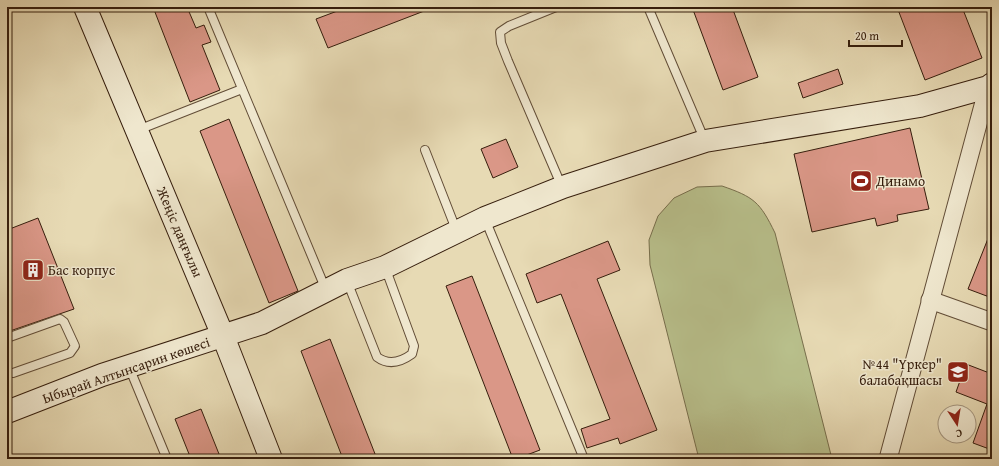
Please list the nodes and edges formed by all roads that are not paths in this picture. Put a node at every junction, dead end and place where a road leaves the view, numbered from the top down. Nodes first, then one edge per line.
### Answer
1 (85, 7) edge
2 (208, 7) edge
3 (556, 7) edge
4 (648, 7) edge
5 (990, 85) edge
6 (242, 89) junction
7 (137, 130) junction
8 (705, 141) junction
9 (425, 150) dead end
10 (562, 188) junction
11 (485, 218) junction
12 (457, 233) junction
13 (385, 266) junction
14 (347, 280) junction
15 (326, 292) junction
16 (930, 300) junction
17 (992, 322) edge
18 (223, 336) junction
19 (7, 338) edge
20 (129, 366) junction
21 (13, 373) dead end
22 (10, 409) edge
23 (166, 459) edge
24 (271, 459) edge
25 (584, 459) edge
26 (888, 459) edge

1 - 7 street, Жеңіс даңғылы
2 - 6 lane
3 - 10 lane
4 - 8 lane
5 - 8 street, Ыбырай Алтынсарин көшесі
5 - 16 street
6 - 7 lane
6 - 15 lane
7 - 18 street, Жеңіс даңғылы
8 - 10 street, Ыбырай Алтынсарин көшесі
9 - 12 lane
10 - 11 street, Ыбырай Алтынсарин көшесі
11 - 12 street, Ыбырай Алтынсарин көшесі
11 - 25 lane
12 - 13 street, Ыбырай Алтынсарин көшесі
13 - 14 street, Ыбырай Алтынсарин көшесі
13 - 14 lane
14 - 15 street, Ыбырай Алтынсарин көшесі
15 - 18 street, Ыбырай Алтынсарин көшесі
16 - 17 street
16 - 26 street
18 - 20 street, Ыбырай Алтынсарин көшесі
18 - 24 street, Жеңіс даңғылы
19 - 21 lane
20 - 22 street, Ыбырай Алтынсарин көшесі
20 - 23 lane

